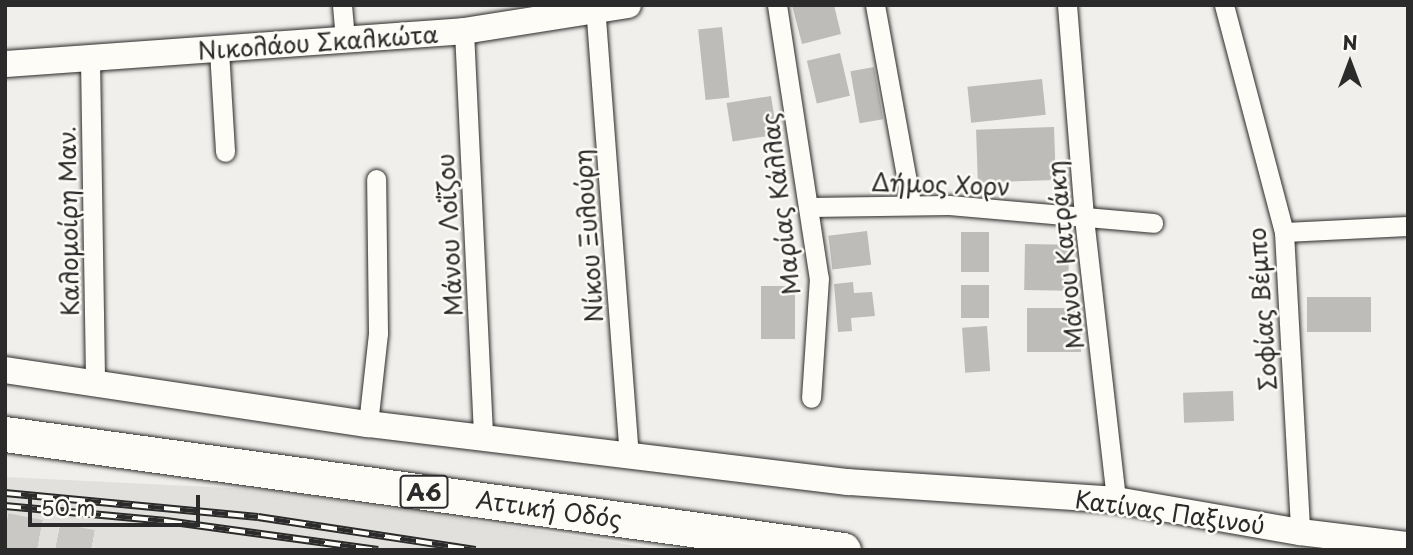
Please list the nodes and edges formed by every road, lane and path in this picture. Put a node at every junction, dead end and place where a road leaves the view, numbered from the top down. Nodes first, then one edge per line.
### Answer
1 (342, 5) edge
2 (628, 5) edge
3 (777, 5) edge
4 (875, 5) edge
5 (1066, 5) edge
6 (1224, 5) edge
7 (595, 9) edge
8 (464, 31) junction
9 (345, 41) junction
10 (219, 50) junction
11 (90, 59) junction
12 (5, 64) edge
13 (225, 152) dead end
14 (376, 179) dead end
15 (911, 204) junction
16 (810, 207) junction
17 (1084, 218) junction
18 (1153, 223) dead end
19 (1408, 226) edge
20 (1284, 232) junction
21 (5, 370) edge
22 (95, 382) junction
23 (811, 398) dead end
24 (368, 424) junction
25 (5, 433) edge
26 (483, 437) junction
27 (629, 457) junction
28 (1116, 500) junction
29 (1300, 532) junction
30 (1408, 545) edge
31 (843, 550) edge

1 - 9 street
2 - 7 street, Νικολάου Σκαλκώτα
3 - 16 street, Μαρίας Κάλλας
4 - 15 street
5 - 17 street, Μάνου Κατράκη
6 - 20 street, Σοφίας Βέμπο
7 - 8 street, Νικολάου Σκαλκώτα
7 - 27 street, Νίκου Ξυλούρη
8 - 9 street, Νικολάου Σκαλκώτα
8 - 26 street, Μάνου Λοΐζου
9 - 10 street, Νικολάου Σκαλκώτα
10 - 11 street, Νικολάου Σκαλκώτα
10 - 13 street
11 - 12 street, Νικολάου Σκαλκώτα
11 - 22 street, Καλομοίρη Μαν.
14 - 24 street
15 - 16 street, Δήμος Χορν
15 - 17 street, Δήμος Χορν
16 - 23 street, Μαρίας Κάλλας
17 - 18 street, Δήμος Χορν
17 - 28 street, Μάνου Κατράκη
19 - 20 street
20 - 29 street, Σοφίας Βέμπο
21 - 22 street, Κατίνας Παξινού
22 - 24 street, Κατίνας Παξινού
24 - 26 street, Κατίνας Παξινού
25 - 31 highway, Αττική Οδός / Α6
26 - 27 street, Κατίνας Παξινού
27 - 28 street, Κατίνας Παξινού
28 - 29 street, Κατίνας Παξινού
29 - 30 street, Κατίνας Παξινού

